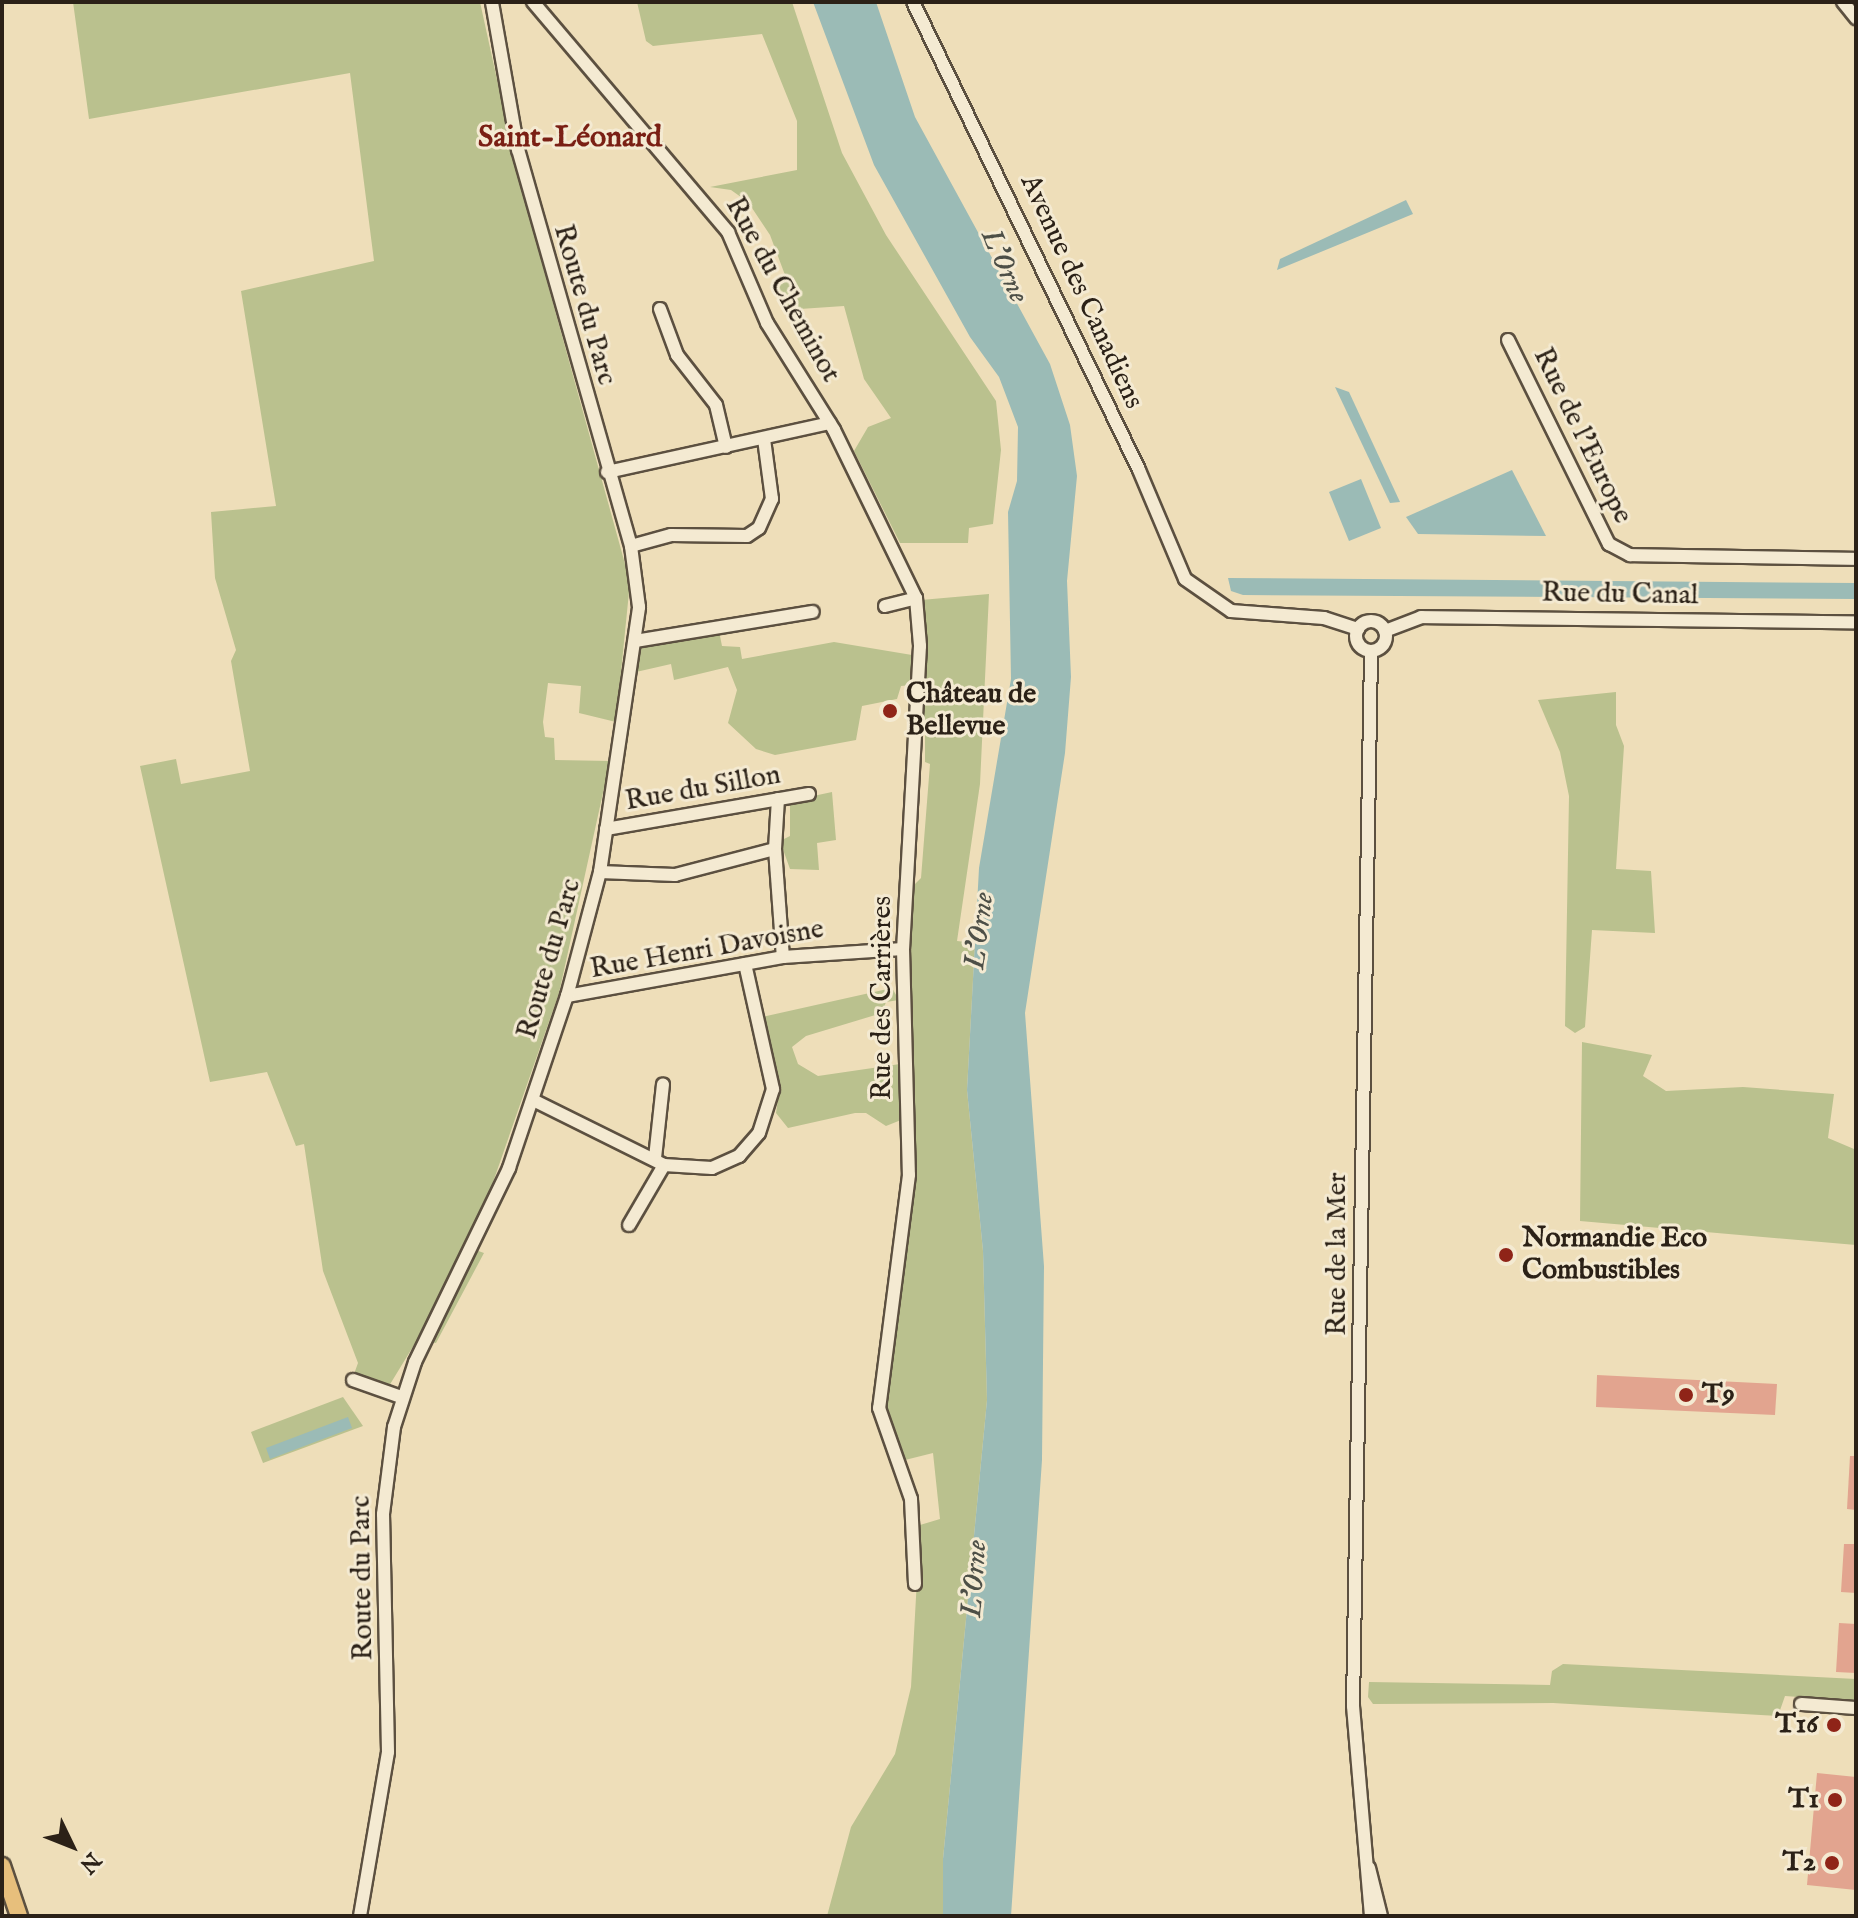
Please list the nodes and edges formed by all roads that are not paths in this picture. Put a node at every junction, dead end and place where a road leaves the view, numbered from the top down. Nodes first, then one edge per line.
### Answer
1 (492, 2) edge
2 (533, 2) edge
3 (913, 2) edge
4 (1843, 2) edge
5 (1856, 18) edge
6 (660, 309) dead end
7 (1508, 340) dead end
8 (830, 423) junction
9 (764, 439) junction
10 (726, 447) junction
11 (607, 472) junction
12 (631, 546) junction
13 (1856, 559) edge
14 (916, 598) junction
15 (885, 606) dead end
16 (813, 612) dead end
17 (1856, 622) edge
18 (1358, 629) junction
19 (1385, 631) junction
20 (635, 641) junction
21 (1371, 651) junction
22 (809, 794) dead end
23 (778, 799) junction
24 (606, 829) junction
25 (775, 849) junction
26 (600, 872) junction
27 (903, 949) junction
28 (783, 957) junction
29 (745, 964) junction
30 (567, 996) junction
31 (663, 1084) dead end
32 (533, 1100) junction
33 (659, 1162) junction
34 (629, 1225) dead end
35 (353, 1380) dead end
36 (401, 1397) junction
37 (915, 1584) dead end
38 (1801, 1704) dead end
39 (1856, 1708) edge
40 (1365, 1857) junction
41 (5, 1873) edge
42 (22, 1916) edge
43 (360, 1916) edge
44 (1371, 1916) edge
45 (1381, 1916) edge

1 - 11 street, Route du Parc
2 - 8 street, Rue du Cheminot
3 - 18 street, Avenue des Canadiens
4 - 5 street
6 - 10 street
7 - 13 street, Rue de l'Europe
8 - 9 street
8 - 14 street, Rue des Carrières
9 - 10 street
9 - 12 street
10 - 11 street
11 - 12 street, Route du Parc
12 - 20 street, Route du Parc
14 - 15 street
14 - 27 street, Rue des Carrières
16 - 20 street
17 - 19 street, Rue du Canal
18 - 19 street
18 - 21 street
19 - 21 street
20 - 24 street, Route du Parc
21 - 40 street, Rue de la Mer
22 - 23 street, Rue du Sillon
23 - 24 street, Rue du Sillon
23 - 25 street
24 - 26 street, Route du Parc
25 - 26 street
25 - 28 street
26 - 30 street, Route du Parc
27 - 28 street, Rue Henri Davoisne
27 - 37 street, Rue des Carrières
28 - 29 street, Rue Henri Davoisne
29 - 30 street, Rue Henri Davoisne
29 - 33 street
30 - 32 street, Route du Parc
31 - 33 street
32 - 33 street
32 - 36 street, Route du Parc
33 - 34 street
35 - 36 street
36 - 43 street, Route du Parc
38 - 39 street
40 - 44 street, Rue de la Mer
40 - 45 street, Rue de la Mer
41 - 42 main road

